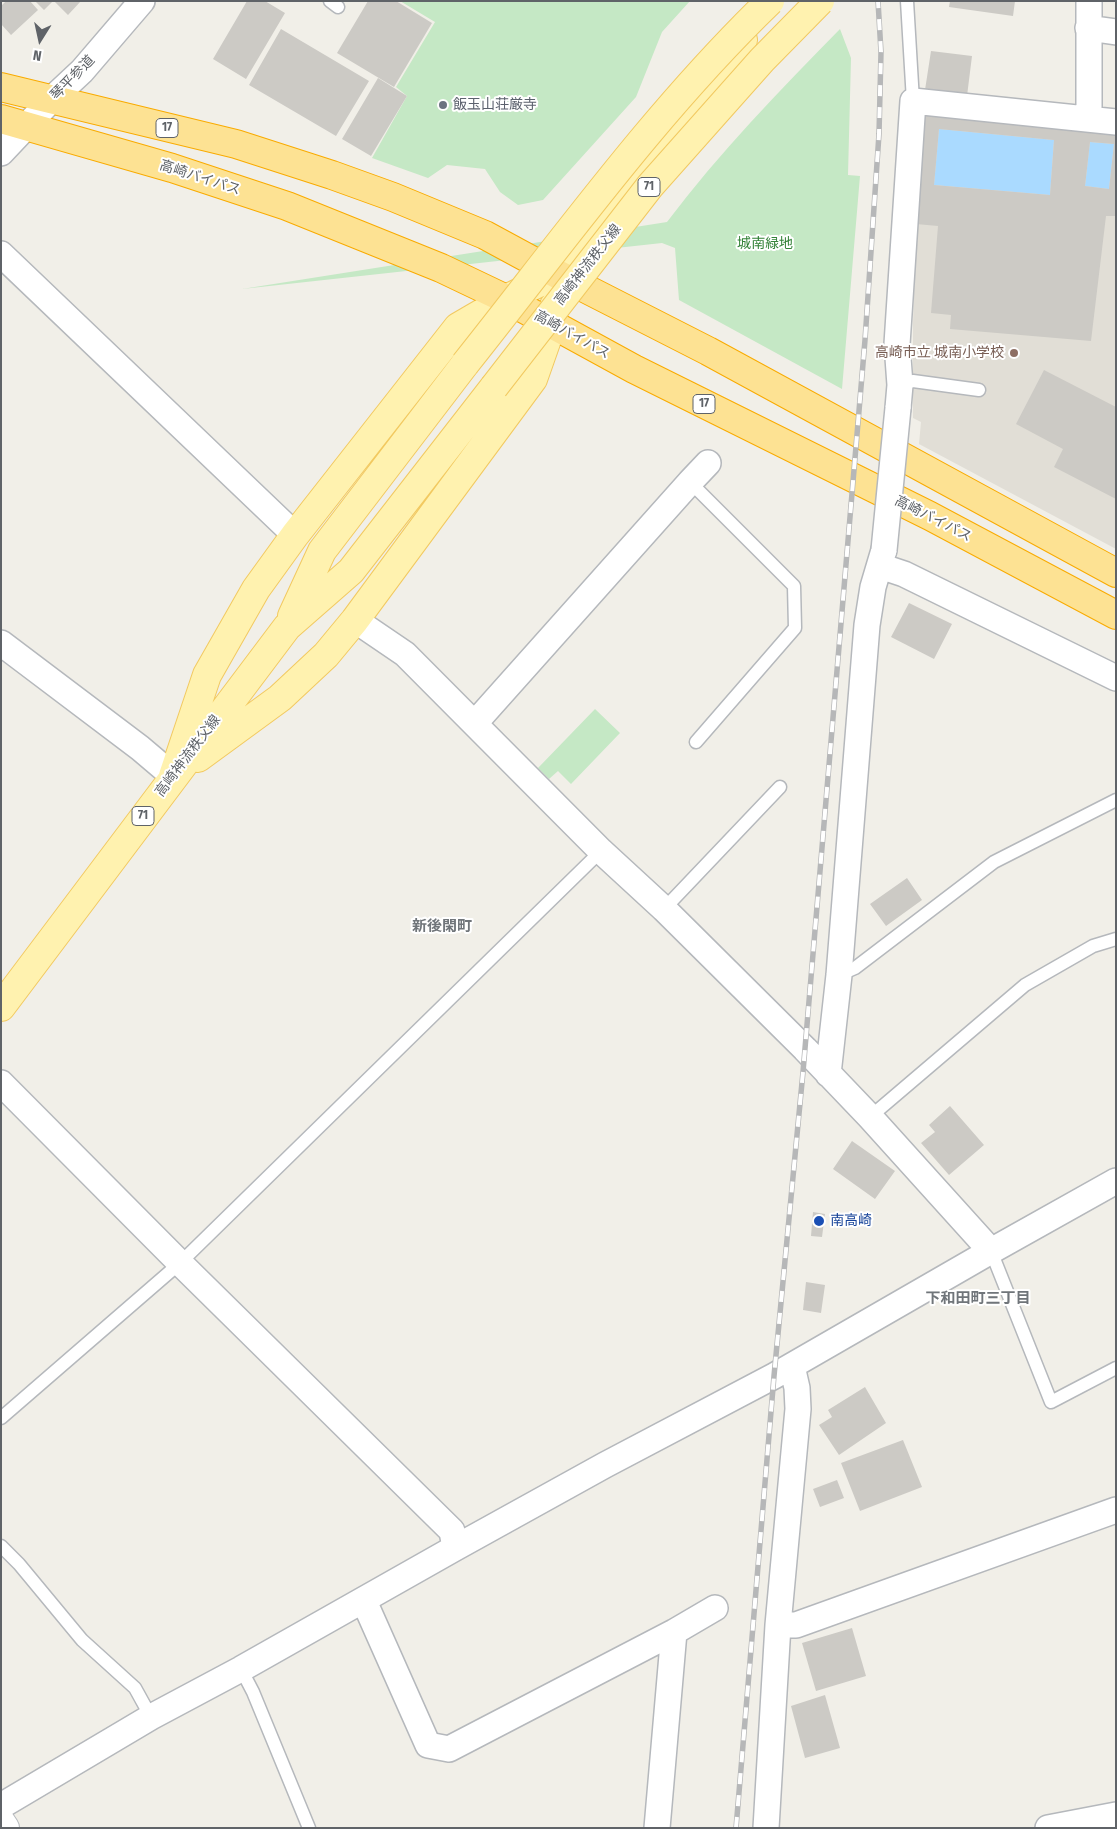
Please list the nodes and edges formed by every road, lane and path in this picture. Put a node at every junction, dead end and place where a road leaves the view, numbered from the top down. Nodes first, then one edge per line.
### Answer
1 (142, 1) edge
2 (770, 1) edge
3 (781, 1) edge
4 (813, 1) edge
5 (820, 1) edge
6 (907, 1) edge
7 (1089, 1) edge
8 (1088, 28) junction
9 (1116, 32) edge
10 (1, 87) edge
11 (52, 99) junction
12 (913, 101) junction
13 (689, 116) junction
14 (1090, 118) junction
15 (14, 122) edge
16 (1116, 122) edge
17 (1, 153) edge
18 (1, 254) edge
19 (557, 274) junction
20 (506, 299) junction
21 (552, 325) junction
22 (979, 390) dead end
23 (899, 397) junction
24 (708, 463) dead end
25 (690, 482) junction
26 (295, 535) junction
27 (882, 558) junction
28 (1116, 573) edge
29 (1116, 615) edge
30 (355, 620) junction
31 (287, 627) junction
32 (1, 643) edge
33 (1116, 678) edge
34 (475, 723) junction
35 (696, 742) dead end
36 (173, 776) junction
37 (780, 788) dead end
38 (1116, 800) edge
39 (601, 851) junction
40 (664, 909) junction
41 (1116, 939) edge
42 (839, 975) junction
43 (1, 1007) edge
44 (828, 1074) junction
45 (1, 1083) edge
46 (870, 1117) junction
47 (1116, 1181) edge
48 (991, 1251) junction
49 (180, 1263) junction
50 (792, 1366) junction
51 (1116, 1368) edge
52 (1, 1418) edge
53 (1116, 1510) edge
54 (1, 1546) edge
55 (455, 1548) junction
56 (364, 1601) junction
57 (715, 1608) dead end
58 (778, 1625) junction
59 (674, 1632) junction
60 (241, 1670) junction
61 (151, 1717) junction
62 (1, 1806) edge
63 (1116, 1815) edge
64 (1, 1822) edge
65 (5, 1828) edge
66 (309, 1828) edge
67 (657, 1828) edge
68 (766, 1828) edge
69 (1048, 1828) edge

1 - 11 street, 琴平参道
2 - 31 main road, 高崎神流秩父線 / 71, bridge
3 - 13 main road, 71
4 - 13 main road, 71
5 - 31 main road, 高崎神流秩父線 / 71, bridge
6 - 12 lane
7 - 8 street
8 - 9 street
8 - 14 street
10 - 11 highway, 17
11 - 15 street, 琴平参道
11 - 19 highway, 17
12 - 14 street
12 - 23 street
13 - 19 main road, 71
14 - 16 street
15 - 17 street, 琴平参道
15 - 20 highway, 高崎バイパス / 17
18 - 26 street
19 - 20 main road, 71
19 - 21 main road, 71
19 - 28 highway, 17
20 - 21 highway, 高崎バイパス / 17
20 - 26 main road, 71
21 - 29 highway, 高崎バイパス / 17
21 - 30 main road, 71
22 - 23 lane
23 - 27 street, bridge
24 - 25 street
25 - 34 street
25 - 35 lane
26 - 36 main road, 71
27 - 33 street
27 - 42 street
30 - 34 street
30 - 36 main road, 71
31 - 36 main road, 高崎神流秩父線 / 71
32 - 36 street
34 - 39 street
36 - 43 main road, 高崎神流秩父線 / 71
37 - 40 lane
38 - 42 lane
39 - 40 street
39 - 49 lane
40 - 44 street
41 - 46 lane
42 - 44 street
44 - 46 street
45 - 49 street
46 - 48 street
47 - 48 street
48 - 50 street
48 - 51 lane
49 - 52 lane
49 - 55 street
50 - 55 street
50 - 58 street
53 - 58 street
54 - 61 lane
55 - 56 street
56 - 59 street
56 - 60 street
57 - 59 street
58 - 68 street
59 - 67 street
60 - 61 street
60 - 66 lane
61 - 62 street
63 - 69 street
64 - 65 main road

